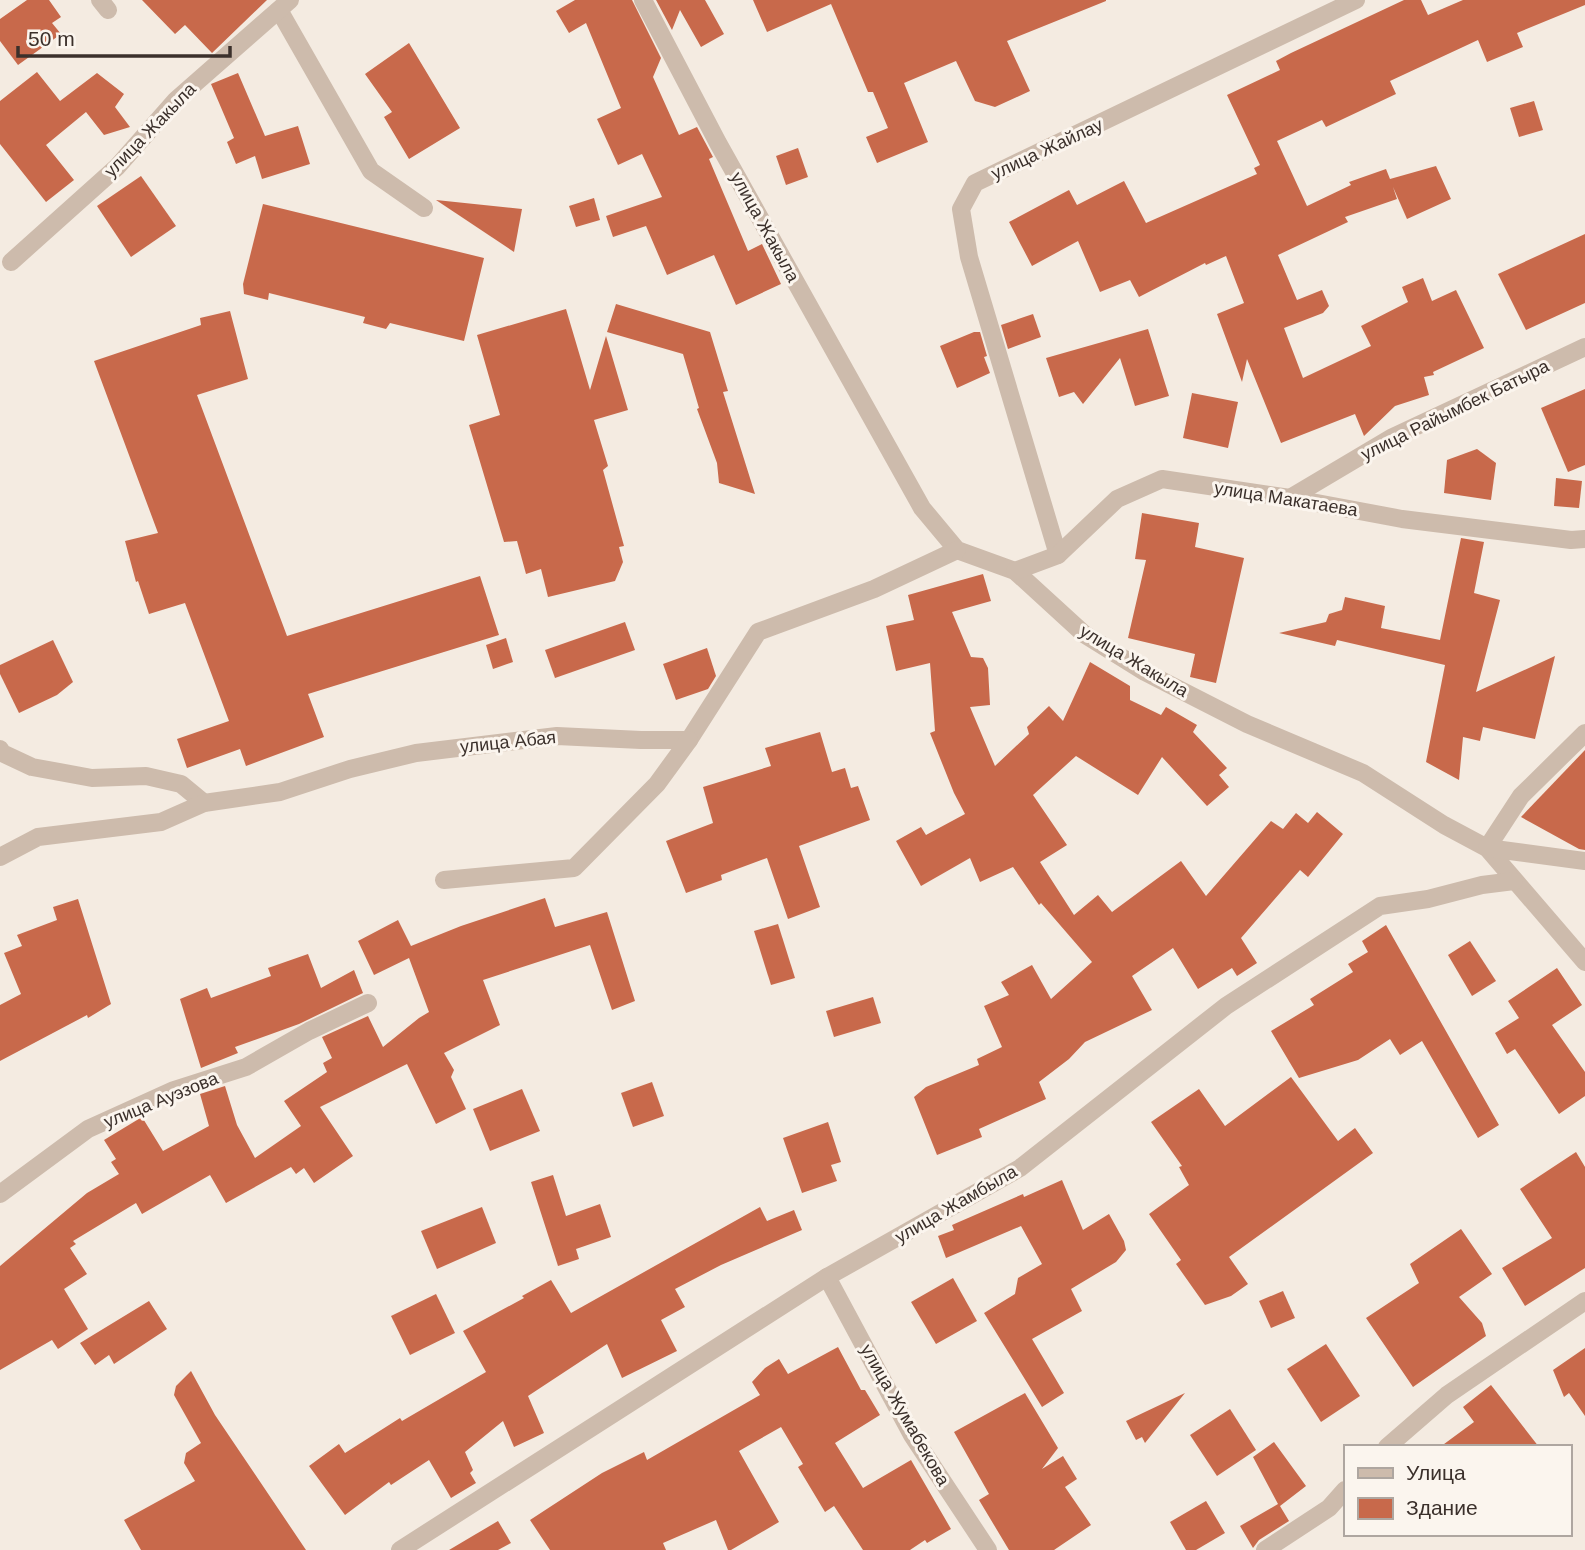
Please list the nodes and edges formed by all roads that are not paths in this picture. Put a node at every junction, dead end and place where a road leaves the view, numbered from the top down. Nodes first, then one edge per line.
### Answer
1 (642, 0) edge
2 (1356, 0) edge
3 (285, 5) edge
4 (424, 208) dead end
5 (11, 262) dead end
6 (1585, 347) edge
7 (1290, 498) junction
8 (1585, 538) edge
9 (957, 550) junction
10 (1058, 555) junction
11 (1015, 571) junction
12 (1585, 733) edge
13 (689, 740) junction
14 (0, 749) edge
15 (204, 803) junction
16 (1487, 848) junction
17 (0, 857) edge
18 (1585, 861) edge
19 (444, 880) dead end
20 (1514, 881) junction
21 (1585, 962) edge
22 (368, 1003) dead end
23 (0, 1194) edge
24 (827, 1277) junction
25 (1585, 1301) edge
26 (1389, 1445) edge
27 (1344, 1491) edge
28 (400, 1550) edge
29 (988, 1550) edge
30 (1265, 1550) edge

1 - 9 street, улица Жакыла
2 - 10 street, улица Жайлау
3 - 4 street
3 - 5 street, улица Жакыла
6 - 7 street, улица Райымбек Батыра
7 - 8 street, улица Макатаева
7 - 10 street, улица Макатаева
9 - 11 street, улица Жакыла
9 - 13 street
10 - 11 street, улица Макатаева
11 - 16 street, улица Жакыла
12 - 16 street
13 - 15 street, улица Абая
13 - 19 street
14 - 15 street
15 - 17 street, улица Абая
16 - 18 street
16 - 20 street, улица Жакыла
20 - 21 street, улица Жакыла
20 - 24 street, улица Жамбыла
22 - 23 street, улица Ауэзова
24 - 28 street, улица Жамбыла
24 - 29 street, улица Жумабекова
25 - 26 street
27 - 30 street

